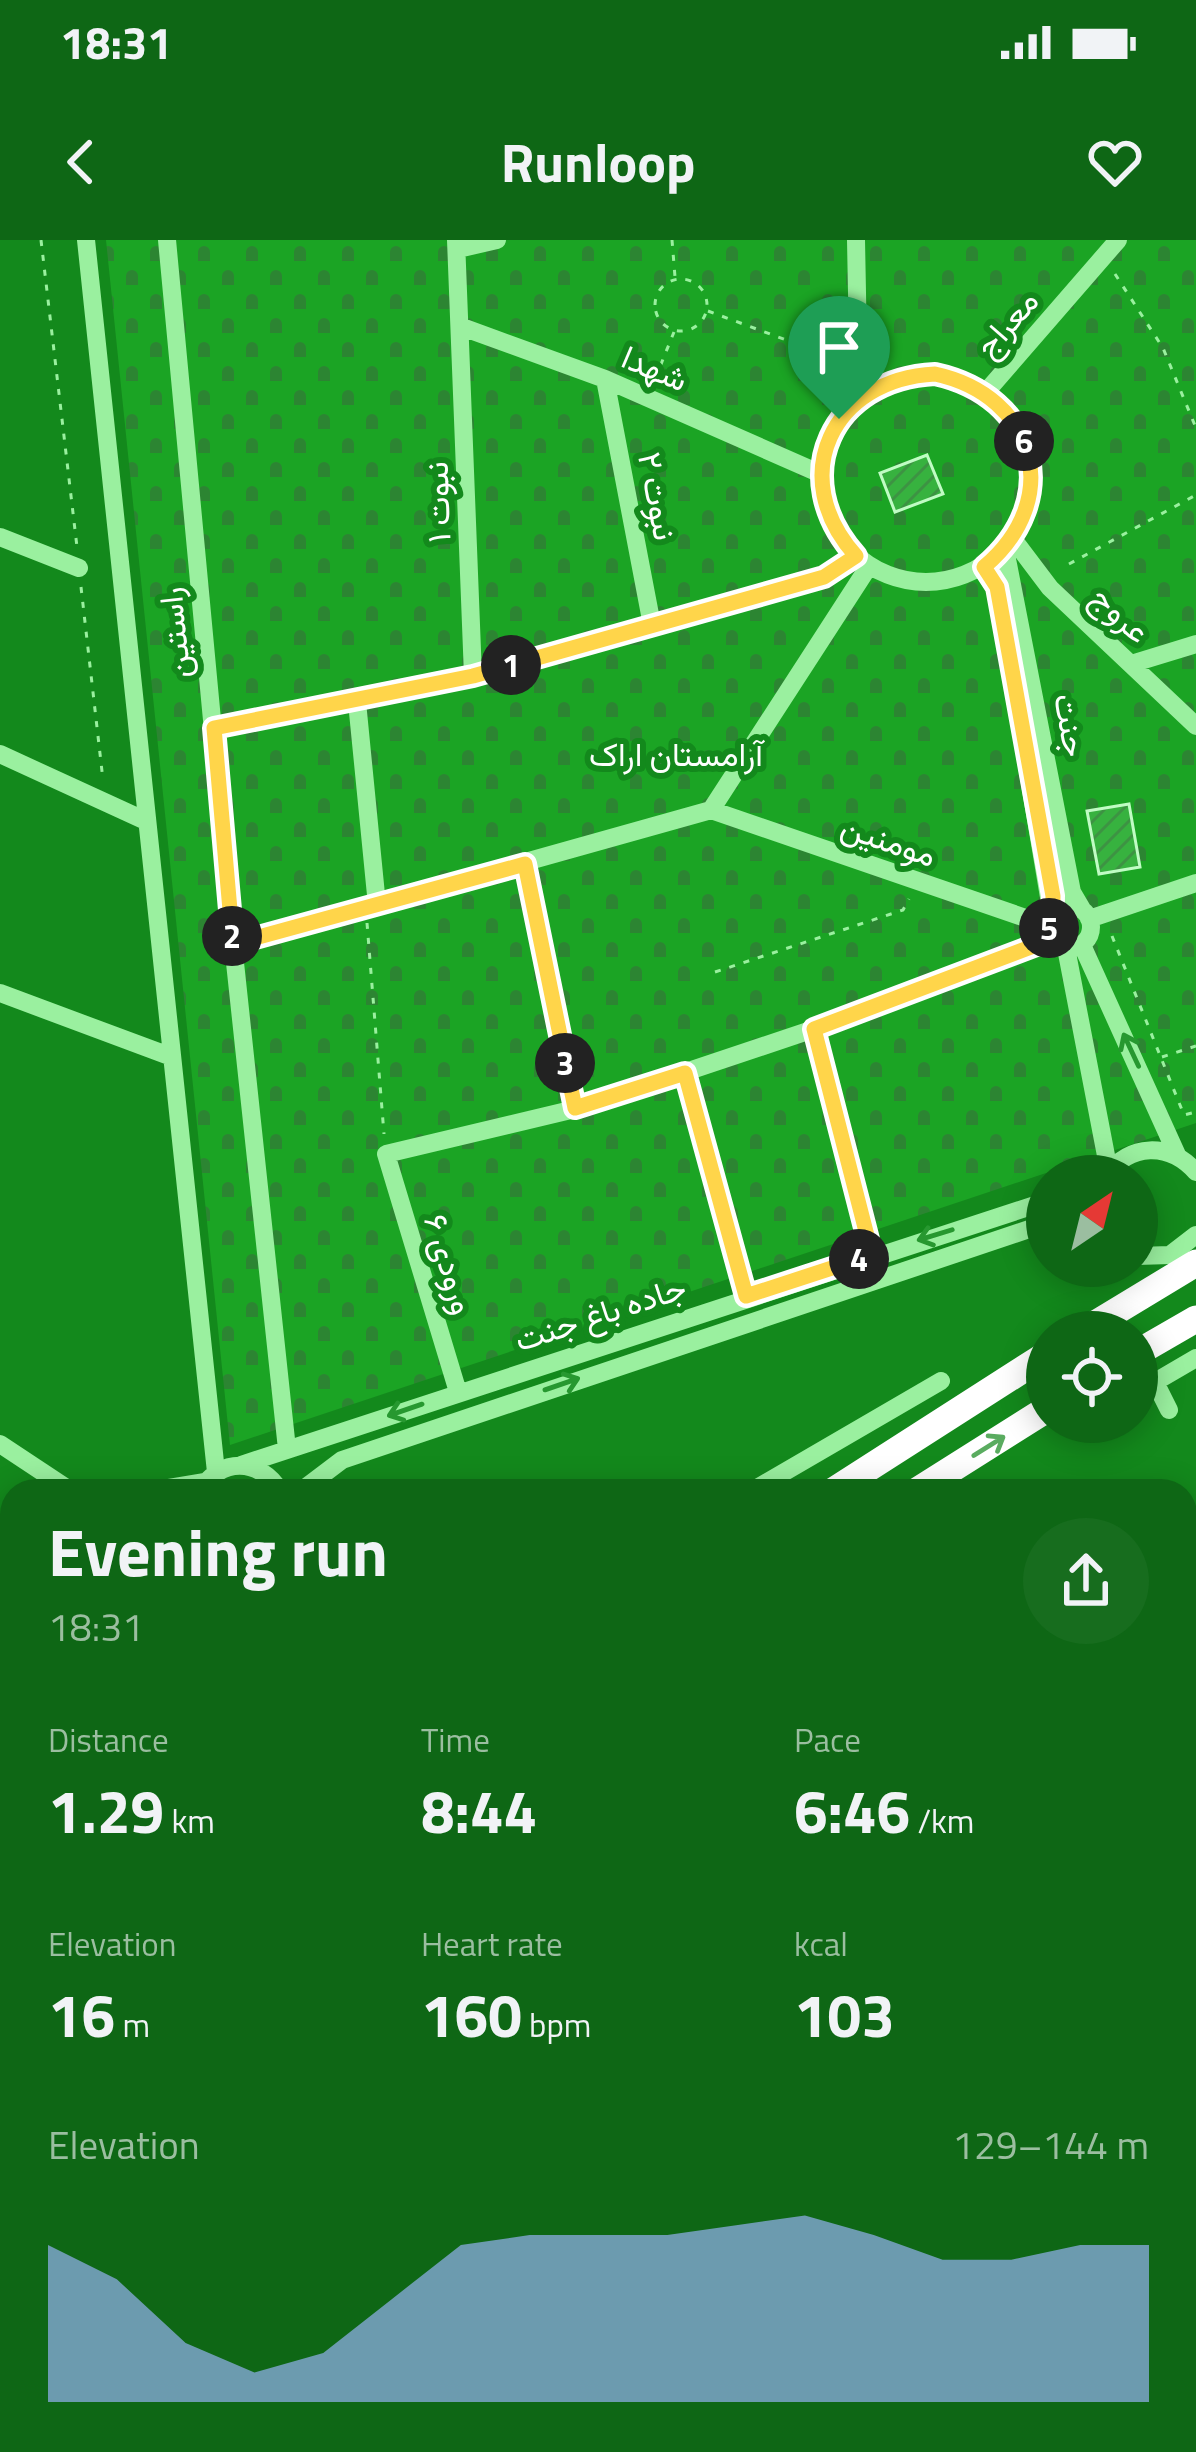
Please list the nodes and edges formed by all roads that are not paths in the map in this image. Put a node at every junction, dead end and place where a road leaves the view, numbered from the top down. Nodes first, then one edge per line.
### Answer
1 (86, 240) edge
2 (167, 240) edge
3 (497, 240) edge
4 (856, 240) edge
5 (1118, 240) edge
6 (457, 245) edge
7 (462, 327) junction
8 (605, 379) junction
9 (986, 392) junction
10 (859, 398) junction
11 (821, 475) junction
12 (0, 537) edge
13 (1009, 544) junction
14 (863, 561) junction
15 (984, 567) junction
16 (79, 568) road end
17 (652, 626) junction
18 (1196, 644) edge
19 (1131, 664) junction
20 (473, 676) junction
21 (357, 702) junction
22 (1196, 726) edge
23 (214, 728) junction
24 (0, 754) edge
25 (711, 810) junction
26 (146, 821) junction
27 (525, 864) junction
28 (1196, 883) edge
29 (371, 907) junction
30 (1086, 914) junction
31 (1060, 934) junction
32 (233, 944) junction
33 (0, 993) edge
34 (814, 1029) junction
35 (172, 1057) junction
36 (685, 1073) junction
37 (575, 1108) junction
38 (1103, 1155) edge
39 (1158, 1155) edge
40 (1188, 1161) edge
41 (1026, 1207) edge
42 (1026, 1230) edge
43 (1196, 1235) edge
44 (872, 1255) junction
45 (1158, 1255) edge
46 (1196, 1263) edge
47 (746, 1296) junction
48 (1117, 1311) edge
49 (1196, 1319) edge
50 (618, 1339) junction
51 (1158, 1341) edge
52 (1196, 1358) edge
53 (626, 1363) junction
54 (1026, 1367) edge
55 (458, 1392) junction
56 (1169, 1410) dead end
57 (940, 1420) junction
58 (1026, 1422) edge
59 (0, 1444) edge
60 (287, 1449) junction
61 (242, 1465) junction
62 (53, 1479) edge
63 (207, 1479) edge
64 (213, 1479) edge
65 (270, 1479) edge
66 (317, 1479) edge
67 (772, 1479) edge
68 (851, 1479) edge
69 (936, 1479) edge

1 - 26 street
2 - 23 street, راستین
3 - 6 street
4 - 10 street
5 - 9 street, معراج
6 - 7 street, نبوت ۱
7 - 8 street, شهدا
7 - 20 street, نبوت ۱
8 - 11 street, شهدا
8 - 17 street, نبوت ۲
9 - 10 street
9 - 13 street
10 - 11 street
11 - 14 street
12 - 16 street
13 - 15 street
13 - 19 street, عروج
13 - 30 street, جنت
14 - 15 street
14 - 17 street
14 - 25 street
15 - 31 street
17 - 20 street
18 - 19 street
19 - 22 street, عروج
20 - 21 street
21 - 23 street
21 - 29 street
23 - 32 street, راستین
24 - 26 street
25 - 27 street
25 - 31 street, مومنین
26 - 35 street
27 - 29 street
27 - 37 street
28 - 30 street
29 - 32 street
30 - 31 street
30 - 31 street
31 - 34 street
31 - 38 street
40 -> 31 street
32 - 60 street, راستین
33 - 35 street
34 - 36 street
34 - 44 street
35 - 63 street
36 - 37 street
36 - 47 street
37 - 55 street, ورودی ۶
39 - 40 street
41 -> 44 street, جاده باغ جنت
42 - 53 street, جاده باغ جنت
43 - 45 street
44 - 47 street, جاده باغ جنت
46 - 48 highway
47 - 50 street, جاده باغ جنت
49 - 51 highway
50 - 53 street
50 - 55 street, جاده باغ جنت
52 - 56 street
66 -> 53 street, جاده باغ جنت
54 - 57 highway
55 -> 60 street, جاده باغ جنت
57 - 67 street
57 - 68 highway
69 -> 58 highway
59 - 62 street
60 - 61 street, جاده باغ جنت
61 - 64 street, جاده باغ جنت
61 - 65 street

